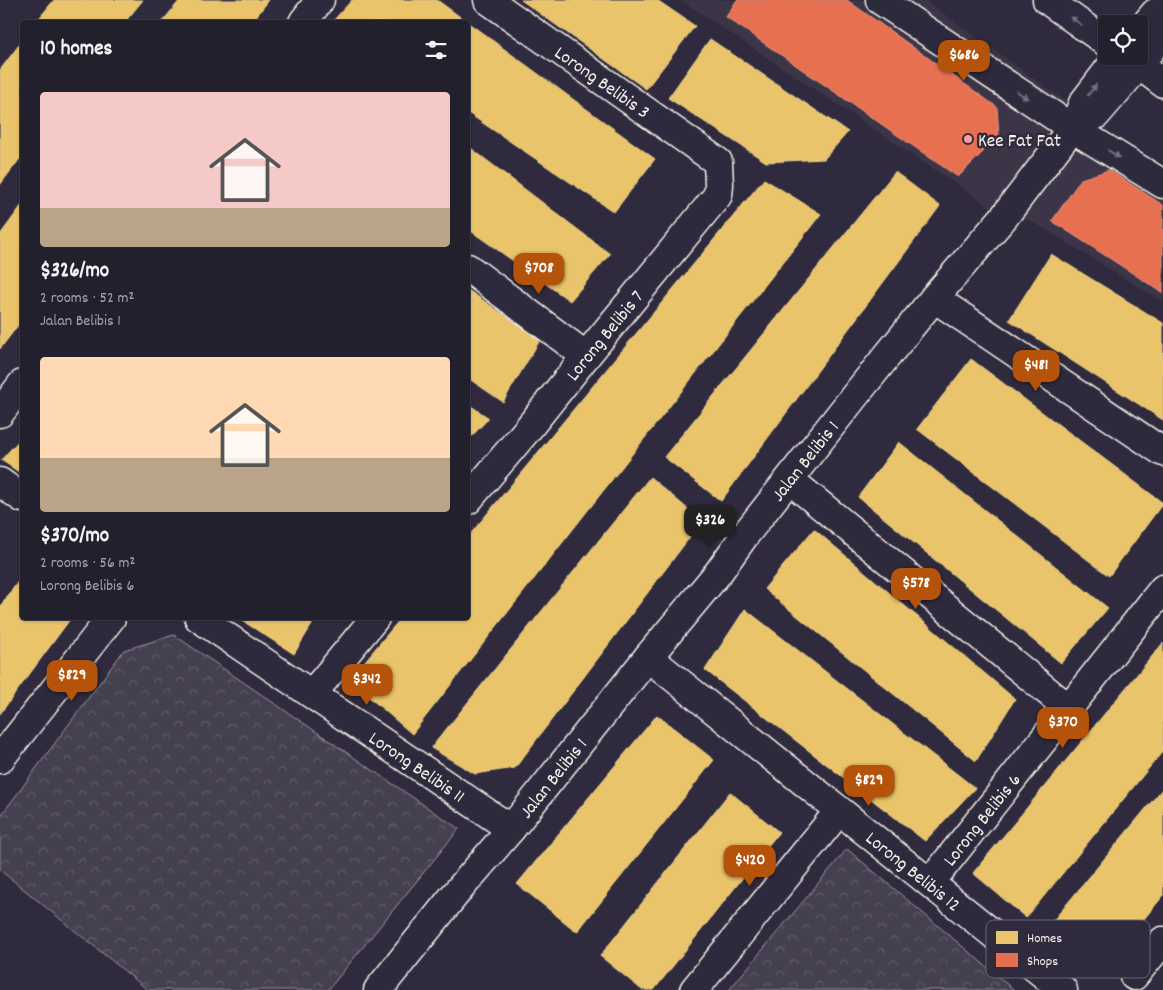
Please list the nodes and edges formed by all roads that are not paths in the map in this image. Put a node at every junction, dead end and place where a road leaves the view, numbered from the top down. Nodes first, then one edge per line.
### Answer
1 (320, 0) edge
2 (488, 0) edge
3 (880, 0) edge
4 (1047, 0) edge
5 (1163, 9) edge
6 (305, 20) edge
7 (1148, 21) edge
8 (1163, 33) edge
9 (1098, 36) edge
10 (1148, 44) edge
11 (1125, 65) edge
12 (1137, 65) edge
13 (1163, 83) edge
14 (1072, 128) junction
15 (718, 162) joint
16 (1163, 184) edge
17 (470, 269) edge
18 (934, 298) junction
19 (586, 356) junction
20 (20, 387) edge
21 (0, 413) edge
22 (1163, 452) edge
23 (790, 480) junction
24 (0, 482) edge
25 (20, 497) edge
26 (470, 498) edge
27 (1163, 589) edge
28 (109, 620) edge
29 (202, 620) edge
30 (372, 620) edge
31 (648, 657) junction
32 (312, 694) junction
33 (1068, 708) junction
34 (0, 759) edge
35 (839, 811) junction
36 (511, 829) junction
37 (930, 883) junction
38 (986, 928) edge
39 (1163, 941) edge
40 (1150, 957) edge
41 (1048, 978) edge
42 (378, 990) edge
43 (694, 990) edge
44 (1063, 990) edge

1 - 6 main road
2 - 15 main road, Lorong Belibis 3
3 -> 14 main road
9 -> 4 main road
5 - 7 main road
8 - 10 main road, Jalan Belibis 1
11 - 14 main road, Jalan Belibis 1
12 - 13 main road
14 -> 16 main road
14 - 18 main road, Jalan Belibis 1
15 - 19 main road, Lorong Belibis 7
17 - 19 main road
18 - 22 main road
18 - 23 main road, Jalan Belibis 1
19 - 26 main road, Lorong Belibis 7
20 - 21 main road
23 - 31 main road, Jalan Belibis 1
23 - 33 main road
24 - 25 main road
27 - 33 main road, Lorong Belibis 6
28 - 34 main road
29 - 32 main road, Lorong Belibis 11
30 - 32 main road
31 - 35 main road, Lorong Belibis 12
31 - 36 main road, Jalan Belibis 1
32 - 36 main road, Lorong Belibis 11
33 - 37 main road, Lorong Belibis 6
35 - 37 main road, Lorong Belibis 12
35 - 43 main road
36 - 42 main road, Jalan Belibis 1
37 - 38 main road, Lorong Belibis 12
39 - 40 main road
41 - 44 main road, Lorong Belibis 12

